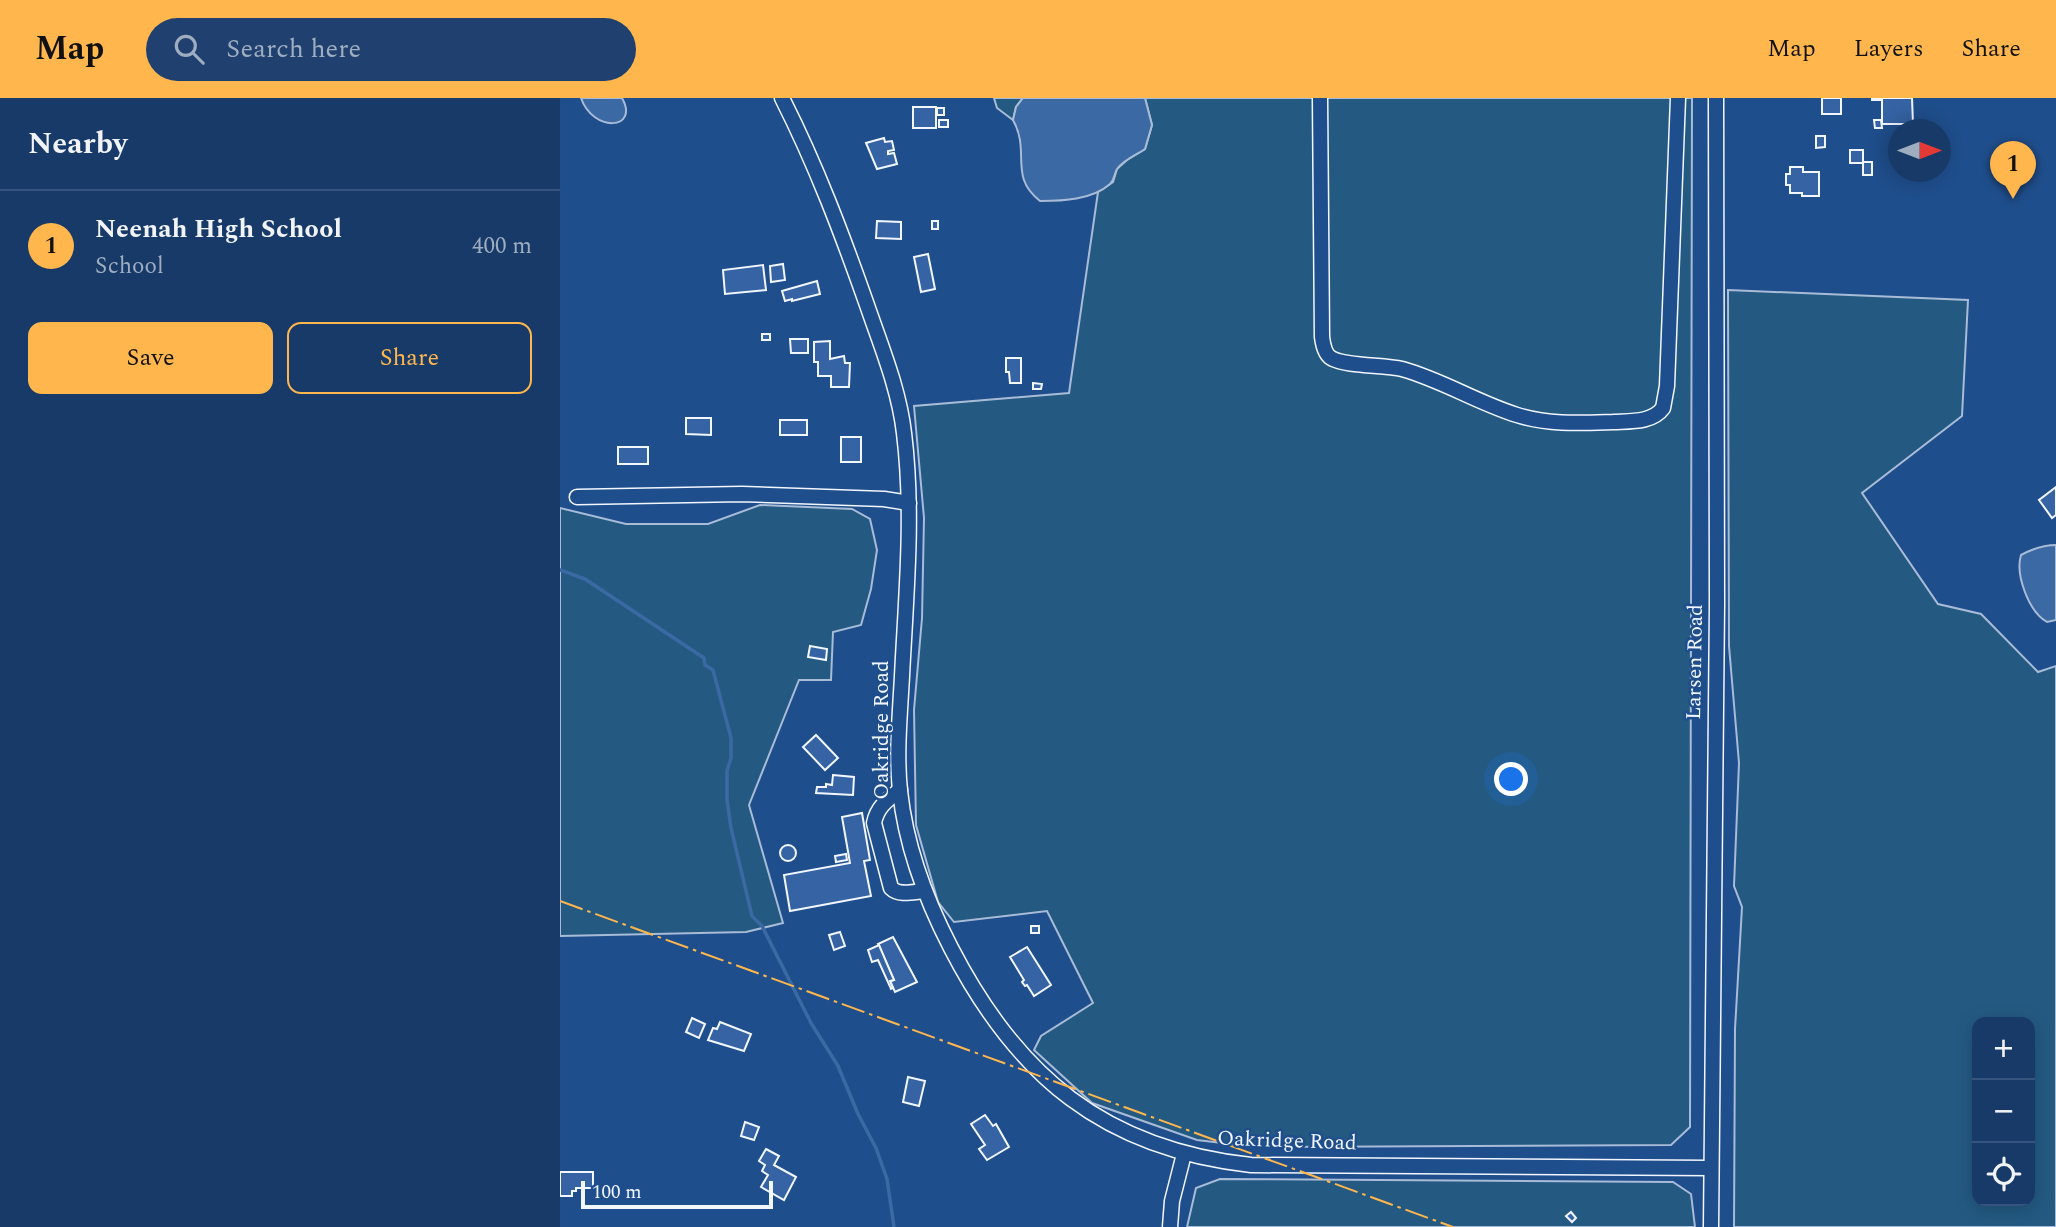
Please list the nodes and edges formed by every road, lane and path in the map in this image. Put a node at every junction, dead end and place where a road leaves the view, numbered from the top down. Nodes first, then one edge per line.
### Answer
1 (782, 98) edge
2 (1320, 98) edge
3 (1678, 98) edge
4 (1716, 98) edge
5 (577, 498) dead end
6 (909, 503) junction
7 (900, 790) junction
8 (924, 891) junction
9 (1184, 1154) junction
10 (1710, 1168) junction
11 (1170, 1227) edge
12 (1711, 1227) edge

1 - 6 street, Oakridge Road
2 - 3 street
4 - 10 street, Larsen Road
5 - 6 street
6 - 7 street, Oakridge Road
7 - 8 street, Oakridge Road
7 - 8 street
8 - 9 street, Oakridge Road
9 - 10 street, Oakridge Road
9 - 11 street
10 - 12 street, Larsen Road

